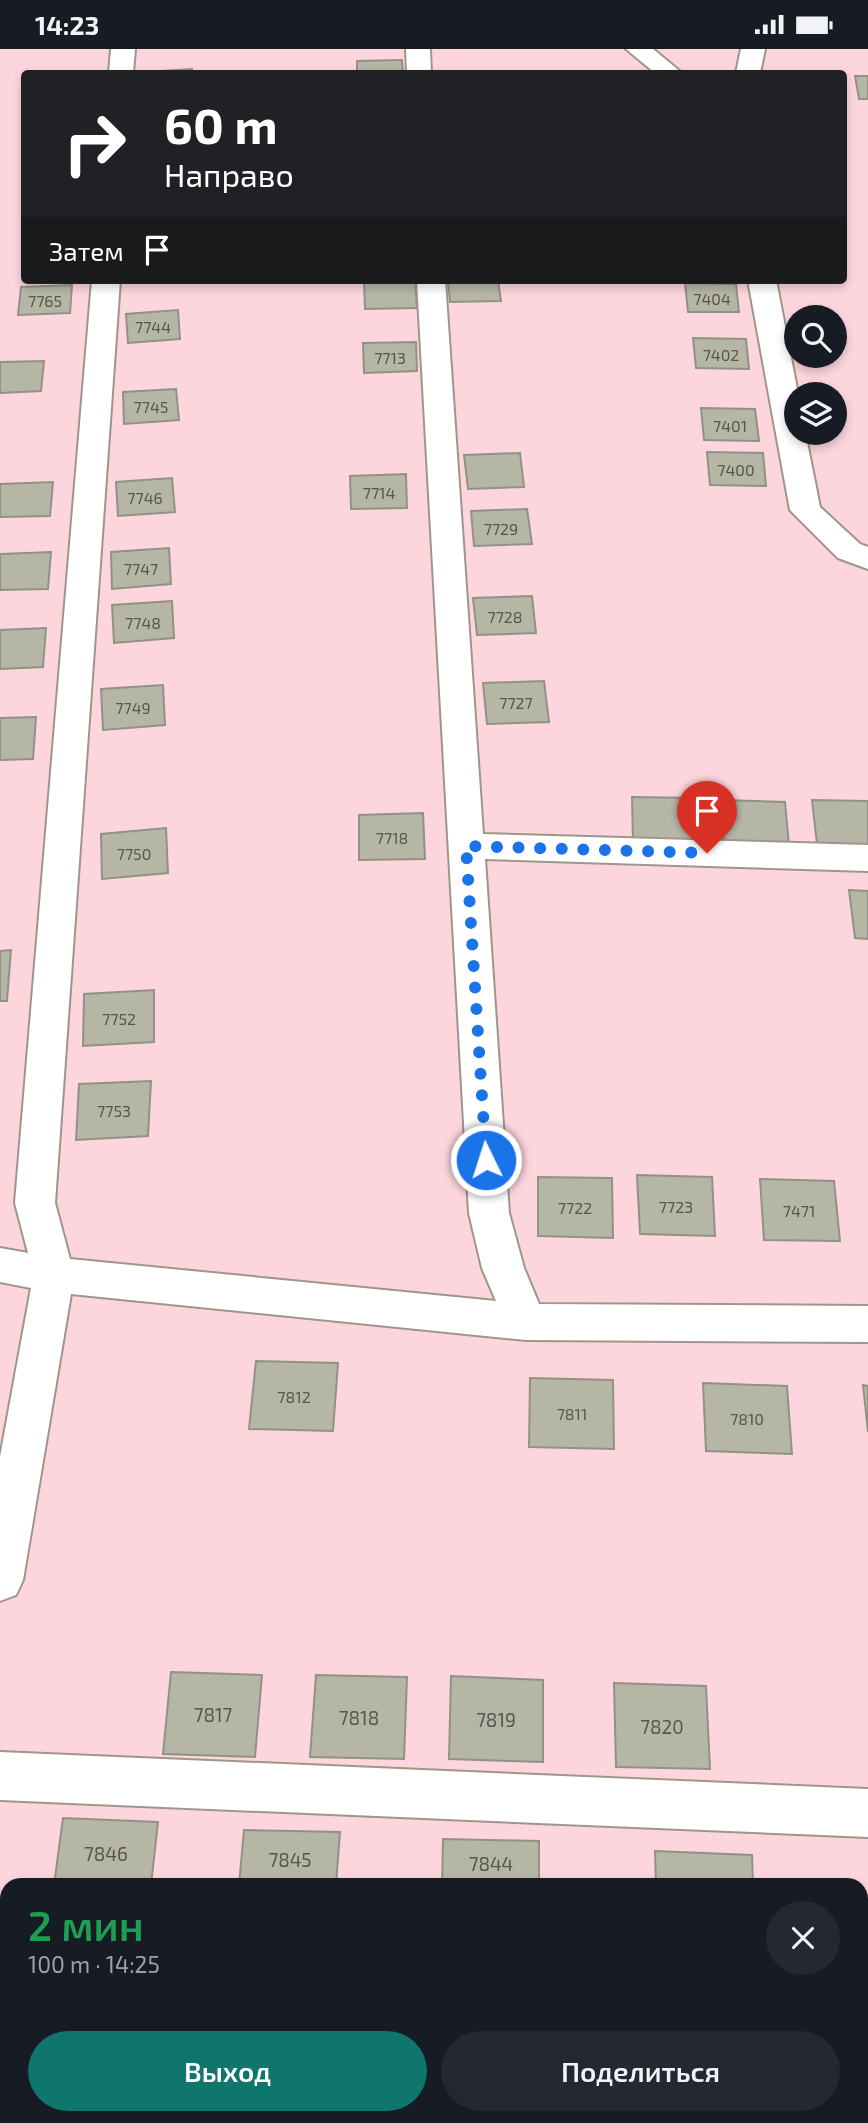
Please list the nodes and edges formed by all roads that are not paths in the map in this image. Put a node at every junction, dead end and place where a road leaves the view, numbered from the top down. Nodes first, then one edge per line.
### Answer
1 (123, 49) edge
2 (418, 49) edge
3 (638, 49) edge
4 (753, 49) edge
5 (121, 70) edge
6 (419, 70) edge
7 (666, 70) edge
8 (748, 70) edge
9 (106, 284) edge
10 (431, 284) edge
11 (763, 284) edge
12 (868, 559) edge
13 (466, 846) junction
14 (868, 858) edge
15 (0, 1265) edge
16 (54, 1275) junction
17 (526, 1322) junction
18 (868, 1324) edge
19 (0, 1580) edge
20 (0, 1776) edge
21 (868, 1813) edge

1 - 5 lane
2 - 6 lane
3 - 7 lane
4 - 8 lane
9 - 16 lane
10 - 13 lane
11 - 12 lane
13 - 14 lane
13 - 17 lane
15 - 16 lane
16 - 17 lane
16 - 19 lane
17 - 18 lane
20 - 21 lane

